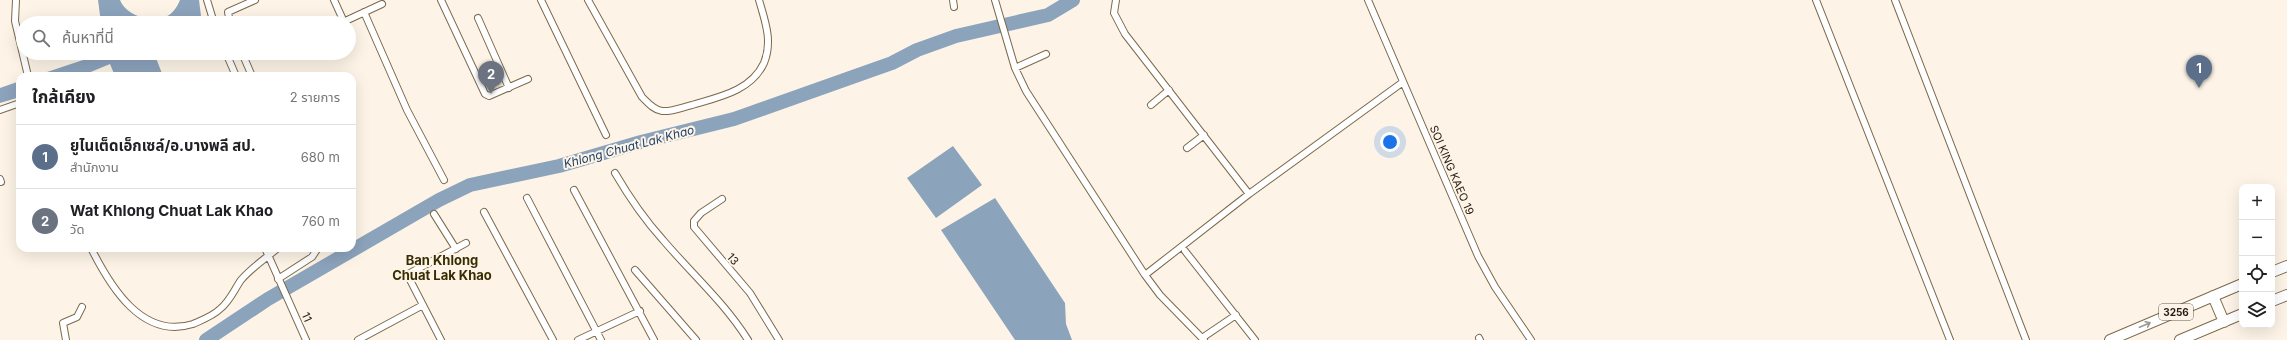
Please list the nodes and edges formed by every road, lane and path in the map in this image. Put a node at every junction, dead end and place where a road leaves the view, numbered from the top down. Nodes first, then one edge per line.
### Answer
1 (16, 0) edge
2 (207, 0) edge
3 (255, 0) edge
4 (334, 0) edge
5 (441, 0) edge
6 (541, 0) edge
7 (588, 0) edge
8 (759, 0) edge
9 (952, 0) edge
10 (995, 0) edge
11 (1116, 0) edge
12 (1368, 0) edge
13 (1816, 0) edge
14 (1895, 0) edge
15 (382, 4) dead end
16 (954, 7) dead end
17 (364, 12) junction
18 (212, 16) edge
19 (229, 16) edge
20 (340, 16) edge
21 (355, 16) edge
22 (478, 18) dead end
23 (16, 25) edge
24 (1046, 54) dead end
25 (24, 60) edge
26 (229, 60) edge
27 (245, 60) edge
28 (1015, 68) junction
29 (27, 72) edge
30 (234, 72) edge
31 (250, 72) edge
32 (528, 79) dead end
33 (1403, 82) junction
34 (509, 88) junction
35 (1169, 90) junction
36 (16, 104) edge
37 (1151, 105) dead end
38 (0, 110) edge
39 (606, 135) dead end
40 (1204, 135) junction
41 (1187, 148) dead end
42 (615, 173) dead end
43 (444, 180) dead end
44 (574, 190) dead end
45 (1249, 194) junction
46 (527, 198) dead end
47 (722, 199) dead end
48 (484, 212) dead end
49 (434, 214) dead end
50 (466, 243) dead end
51 (456, 249) junction
52 (1185, 251) dead end
53 (93, 252) edge
54 (266, 252) edge
55 (273, 252) edge
56 (315, 252) edge
57 (268, 256) junction
58 (2287, 266) edge
59 (635, 270) dead end
60 (2275, 271) edge
61 (1144, 275) junction
62 (278, 279) junction
63 (2239, 285) edge
64 (2287, 295) edge
65 (2213, 296) junction
66 (2275, 300) edge
67 (423, 305) junction
68 (82, 307) dead end
69 (640, 311) junction
70 (1236, 315) junction
71 (2239, 315) edge
72 (2224, 322) junction
73 (597, 331) junction
74 (1203, 339) edge
75 (66, 340) edge
76 (306, 340) edge
77 (358, 340) edge
78 (441, 340) edge
79 (554, 340) edge
80 (578, 340) edge
81 (601, 340) edge
82 (654, 340) edge
83 (696, 340) edge
84 (748, 340) edge
85 (779, 340) edge
86 (1255, 340) edge
87 (1531, 340) edge
88 (1950, 340) edge
89 (2026, 340) edge
90 (2110, 340) edge
91 (2180, 340) edge

1 - 23 street
2 - 18 street
3 - 19 street
4 - 20 street
5 - 34 street
6 - 39 street
7 - 8 street
9 - 16 street
10 - 28 street
11 - 35 street
12 - 33 street, SOI KING KAEO 19
13 - 88 street
14 - 89 street
15 - 17 street
17 - 21 street
17 - 43 street
22 - 34 street
24 - 28 street
25 - 29 street
26 - 30 street
27 - 31 street
28 - 61 street
32 - 34 street
33 - 45 street
33 - 87 street, SOI KING KAEO 19
35 - 37 street
35 - 40 street
36 - 38 street
40 - 41 street
40 - 45 street
42 - 84 street
44 - 69 street
45 - 61 street
46 - 73 street
47 - 85 street, 13
48 - 79 street
49 - 51 street
50 - 51 street
51 - 67 street
52 - 70 street
53 - 57 street
54 - 57 street, 11
55 - 57 street
56 - 62 street
57 - 62 street, 11
58 - 60 main road
59 - 83 street
61 - 74 street
62 - 76 street, 11
63 - 65 main road, 3256
64 - 66 main road
65 - 72 main road
90 -> 65 main road, 3256
67 - 77 street
67 - 78 street
68 - 75 street
69 - 73 street
69 - 82 street
70 - 74 street
70 - 86 street
71 - 72 main road, 3256
72 - 91 main road, 3256
73 - 80 street
73 - 81 street

